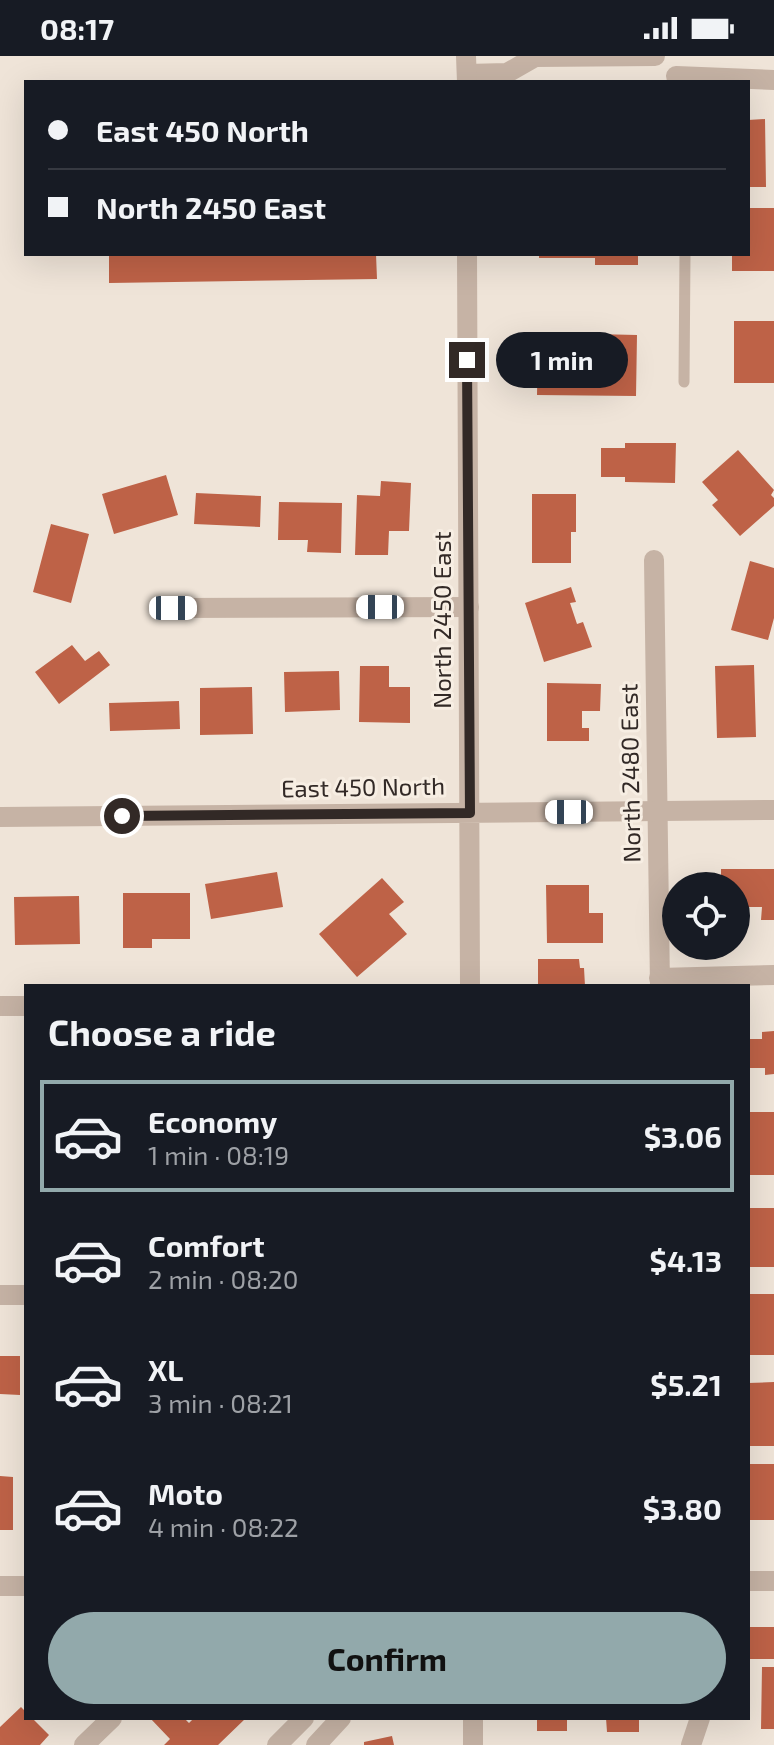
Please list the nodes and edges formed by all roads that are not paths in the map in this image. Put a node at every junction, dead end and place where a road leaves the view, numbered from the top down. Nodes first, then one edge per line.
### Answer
1 (658, 56) edge
2 (467, 71) edge
3 (510, 77) edge
4 (680, 79) edge
5 (774, 80) edge
6 (467, 256) edge
7 (685, 256) edge
8 (684, 382) dead end
9 (654, 560) dead end
10 (469, 607) junction
11 (173, 608) dead end
12 (774, 810) edge
13 (657, 812) junction
14 (470, 813) junction
15 (0, 817) edge
16 (774, 975) edge
17 (660, 982) edge
18 (470, 984) edge
19 (0, 1006) edge
20 (24, 1006) edge
21 (0, 1295) edge
22 (24, 1295) edge
23 (750, 1581) edge
24 (774, 1581) edge
25 (0, 1586) edge
26 (24, 1586) edge
27 (110, 1720) edge
28 (302, 1720) edge
29 (339, 1720) edge
30 (473, 1720) edge
31 (699, 1720) edge
32 (84, 1745) edge
33 (277, 1745) edge
34 (316, 1745) edge
35 (473, 1745) edge
36 (691, 1745) edge

1 - 3 street
1 - 4 street
2 - 3 street
4 - 5 street
6 - 10 street, North 2450 East
7 - 8 lane
9 - 13 street, North 2480 East
10 - 11 street
10 - 14 street, North 2450 East
12 - 13 street, East 450 North
13 - 14 street, East 450 North
13 - 17 street, North 2480 East
14 - 15 street, East 450 North
14 - 18 street, North 2450 East
16 - 17 street
19 - 20 street
21 - 22 street
23 - 24 street
25 - 26 street
27 - 32 street
28 - 33 street
29 - 34 street
30 - 35 street
31 - 36 street

